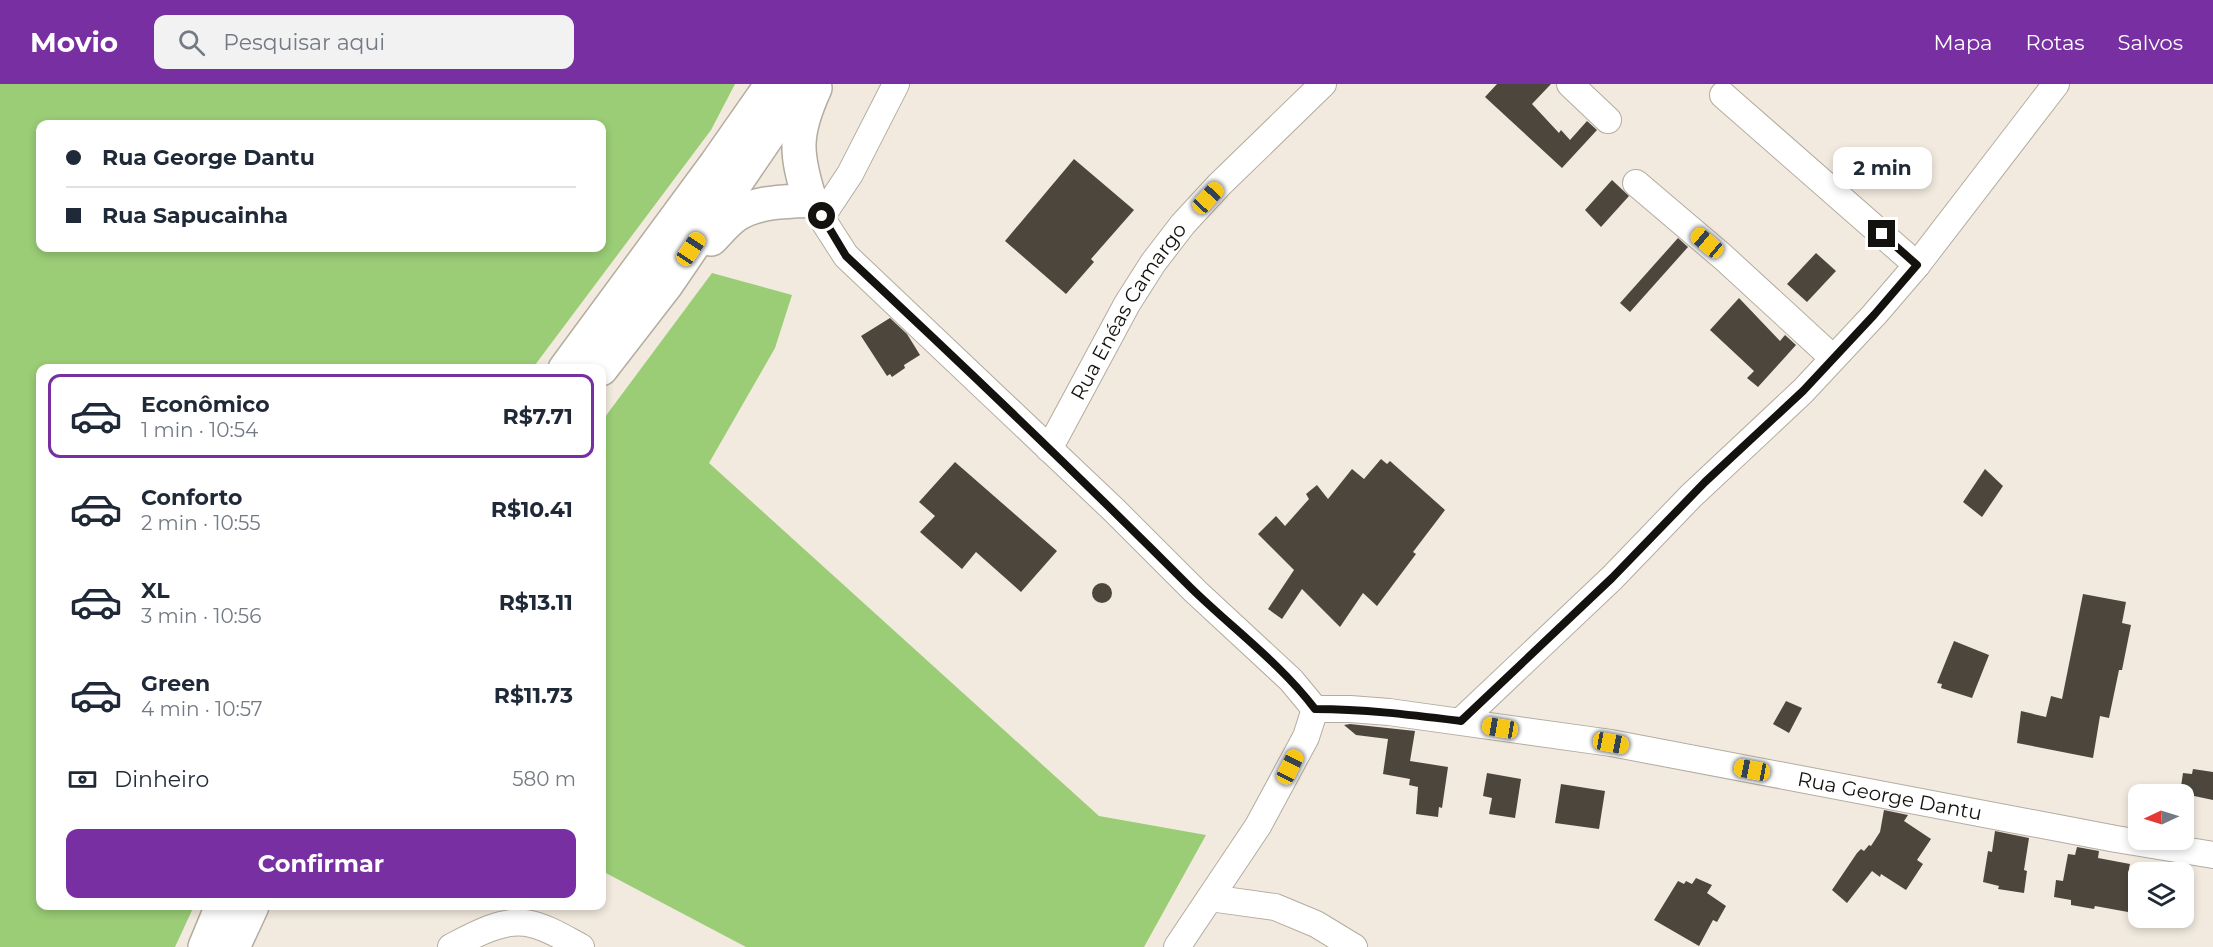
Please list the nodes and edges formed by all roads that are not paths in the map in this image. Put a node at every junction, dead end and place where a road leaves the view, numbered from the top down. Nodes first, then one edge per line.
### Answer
1 (772, 84) edge
2 (803, 84) edge
3 (817, 84) edge
4 (896, 84) edge
5 (1323, 84) edge
6 (1570, 84) edge
7 (2056, 84) edge
8 (1723, 95) dead end
9 (1608, 120) dead end
10 (1643, 190) dead end
11 (816, 208) junction
12 (1917, 265) junction
13 (666, 285) junction
14 (1833, 358) junction
15 (569, 364) edge
16 (606, 364) edge
17 (1049, 449) junction
18 (1315, 709) junction
19 (1461, 721) junction
20 (2213, 855) edge
21 (1210, 898) junction
22 (220, 910) edge
23 (250, 910) edge
24 (205, 947) edge
25 (233, 947) edge
26 (451, 947) edge
27 (581, 947) edge
28 (1178, 947) edge
29 (1354, 947) edge

1 - 15 highway
2 - 13 highway
3 - 11 highway
4 - 11 street
5 - 17 street, Rua Enéas Camargo
6 - 9 street
7 - 12 street
8 - 12 street
10 - 14 street
11 - 13 highway
11 - 17 street
12 - 14 street
13 - 16 highway
14 - 19 street
17 - 18 street
18 - 19 street, Rua George Dantu
18 - 21 street
19 - 20 street, Rua George Dantu
21 - 28 street
21 - 29 street
22 - 24 highway
23 - 25 highway
26 - 27 street

